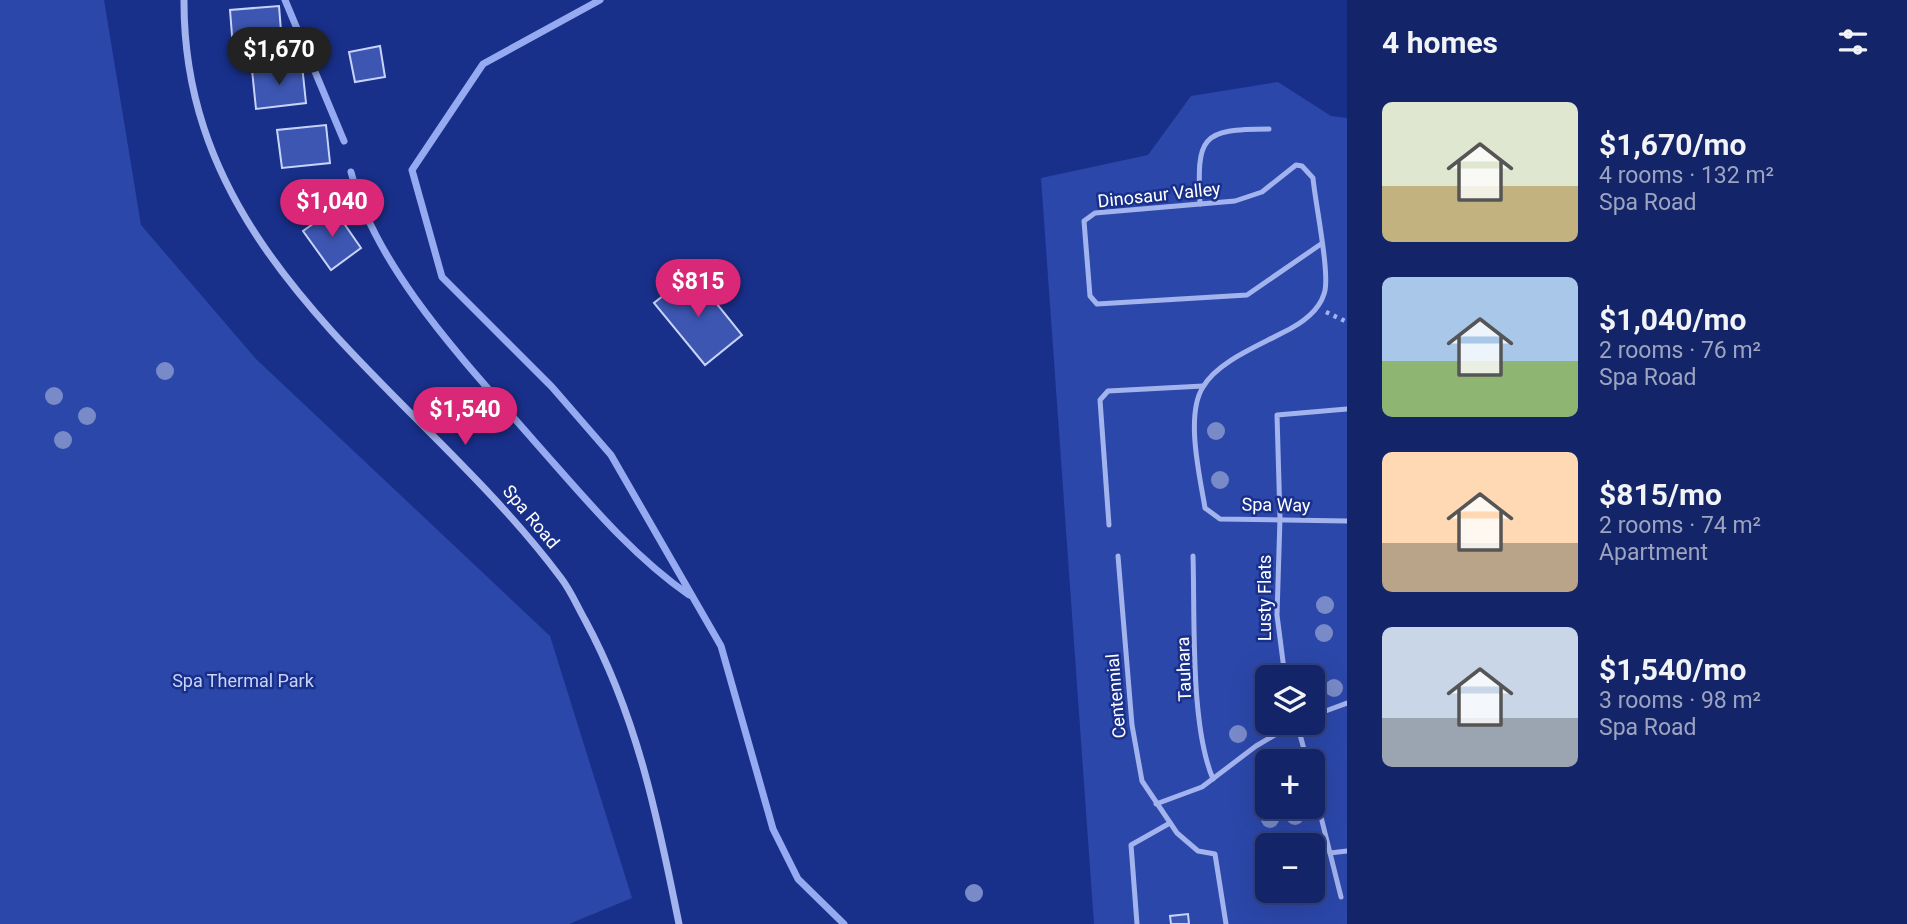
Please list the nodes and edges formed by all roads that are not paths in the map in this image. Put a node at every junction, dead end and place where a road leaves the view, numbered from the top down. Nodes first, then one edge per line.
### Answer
1 (184, 0) edge
2 (1269, 129) dead end
3 (1200, 204) junction
4 (1321, 244) junction
5 (1203, 386) junction
6 (1347, 409) edge
7 (1280, 518) junction
8 (1347, 521) edge
9 (1109, 525) dead end
10 (1118, 556) dead end
11 (1193, 556) dead end
12 (1283, 665) edge
13 (1347, 703) edge
14 (1325, 711) edge
15 (1275, 735) edge
16 (1213, 779) junction
17 (1156, 804) junction
18 (1322, 819) edge
19 (1170, 823) junction
20 (1347, 851) edge
21 (1331, 853) junction
22 (1341, 897) dead end
23 (679, 924) edge
24 (1137, 924) edge
25 (1226, 924) edge

1 - 23 street, Spa Road
2 - 3 lane
3 - 4 lane, Dinosaur Valley
3 - 4 lane, Dinosaur Valley
4 - 5 lane, Dinosaur Valley
5 - 7 lane, Spa Way
5 - 9 lane
6 - 7 lane, Lusty Flats
7 - 8 lane, Spa Way
7 - 12 lane, Lusty Flats
10 - 17 lane, Centennial
11 - 16 lane, Tauhara
13 - 14 lane
15 - 16 lane
16 - 17 lane
17 - 19 lane, Centennial
18 - 21 lane
19 - 24 lane
19 - 25 lane, Centennial
20 - 21 lane
21 - 22 lane

